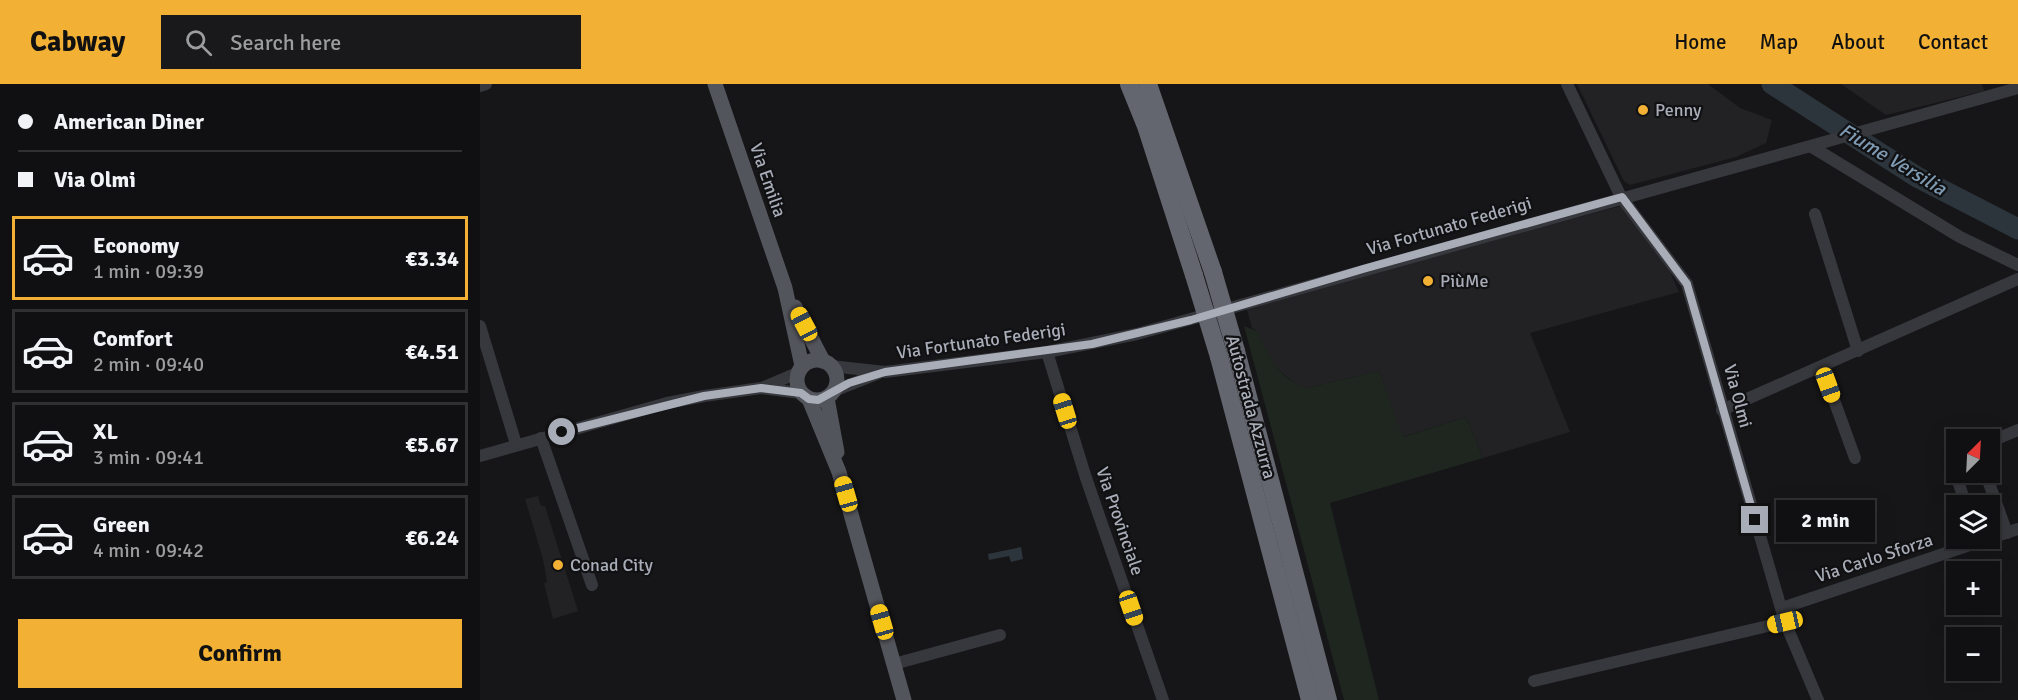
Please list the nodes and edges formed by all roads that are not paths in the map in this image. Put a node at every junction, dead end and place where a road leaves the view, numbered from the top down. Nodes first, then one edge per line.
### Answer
1 (486, 84) edge
2 (715, 84) edge
3 (1129, 84) edge
4 (1148, 84) edge
5 (1567, 84) edge
6 (480, 86) edge
7 (2018, 88) edge
8 (2000, 89) edge
9 (1812, 147) junction
10 (1622, 197) junction
11 (1815, 214) dead end
12 (2018, 265) edge
13 (2018, 279) edge
14 (785, 288) junction
15 (480, 326) edge
16 (1858, 351) junction
17 (1047, 352) junction
18 (1228, 354) junction
19 (827, 363) junction
20 (1822, 367) junction
21 (800, 370) junction
22 (885, 372) junction
23 (761, 388) junction
24 (831, 394) junction
25 (805, 396) junction
26 (1722, 410) junction
27 (2018, 430) edge
28 (2000, 437) edge
29 (541, 438) junction
30 (516, 444) junction
31 (480, 456) edge
32 (1855, 458) dead end
33 (839, 472) junction
34 (1990, 483) edge
35 (2013, 531) edge
36 (1955, 549) edge
37 (592, 585) dead end
38 (1782, 608) junction
39 (1785, 622) junction
40 (1000, 635) dead end
41 (894, 664) junction
42 (1534, 681) dead end
43 (904, 700) edge
44 (1163, 700) edge
45 (1310, 700) edge
46 (1328, 700) edge
47 (1818, 700) edge

1 - 6 street
2 - 14 main road, Via Emilia
3 - 18 highway, Autostrada Azzurra, bridge
4 - 18 highway, Autostrada Azzurra, bridge
5 - 10 street, Via Olmi
7 - 8 street, Via Fortunato Federigi
8 - 9 street, Via Fortunato Federigi
9 - 10 street, Via Fortunato Federigi
9 - 12 street
10 - 17 street, Via Fortunato Federigi
10 - 26 street, Via Olmi
11 - 16 street
13 - 16 street
14 - 19 main road, Via Emilia
14 - 21 main road, Via Emilia
15 - 30 street
16 - 20 street
17 - 22 street, Via Fortunato Federigi
17 - 44 street, Via Provinciale
18 - 45 highway, Autostrada Azzurra
18 - 46 highway, Autostrada Azzurra
19 - 21 main road
19 - 22 street, Via Fortunato Federigi
19 - 24 main road, Via Emilia
20 - 26 street
20 - 32 street
21 - 23 street
21 - 25 main road, Via Emilia
22 - 24 street, Via Fortunato Federigi
23 - 25 street
23 - 29 street
24 - 25 main road
24 - 33 main road, Via Emilia
25 - 33 main road, Via Emilia
26 - 38 street, Via Olmi
27 - 28 street
29 - 30 street
29 - 37 street
30 - 31 street
33 - 41 main road
34 - 35 street, Via Carlo Sforza
36 - 38 street, Via Carlo Sforza
38 - 39 street, Via Olmi
39 - 42 street
39 - 47 street, Via Olmi
40 - 41 street
41 - 43 main road

